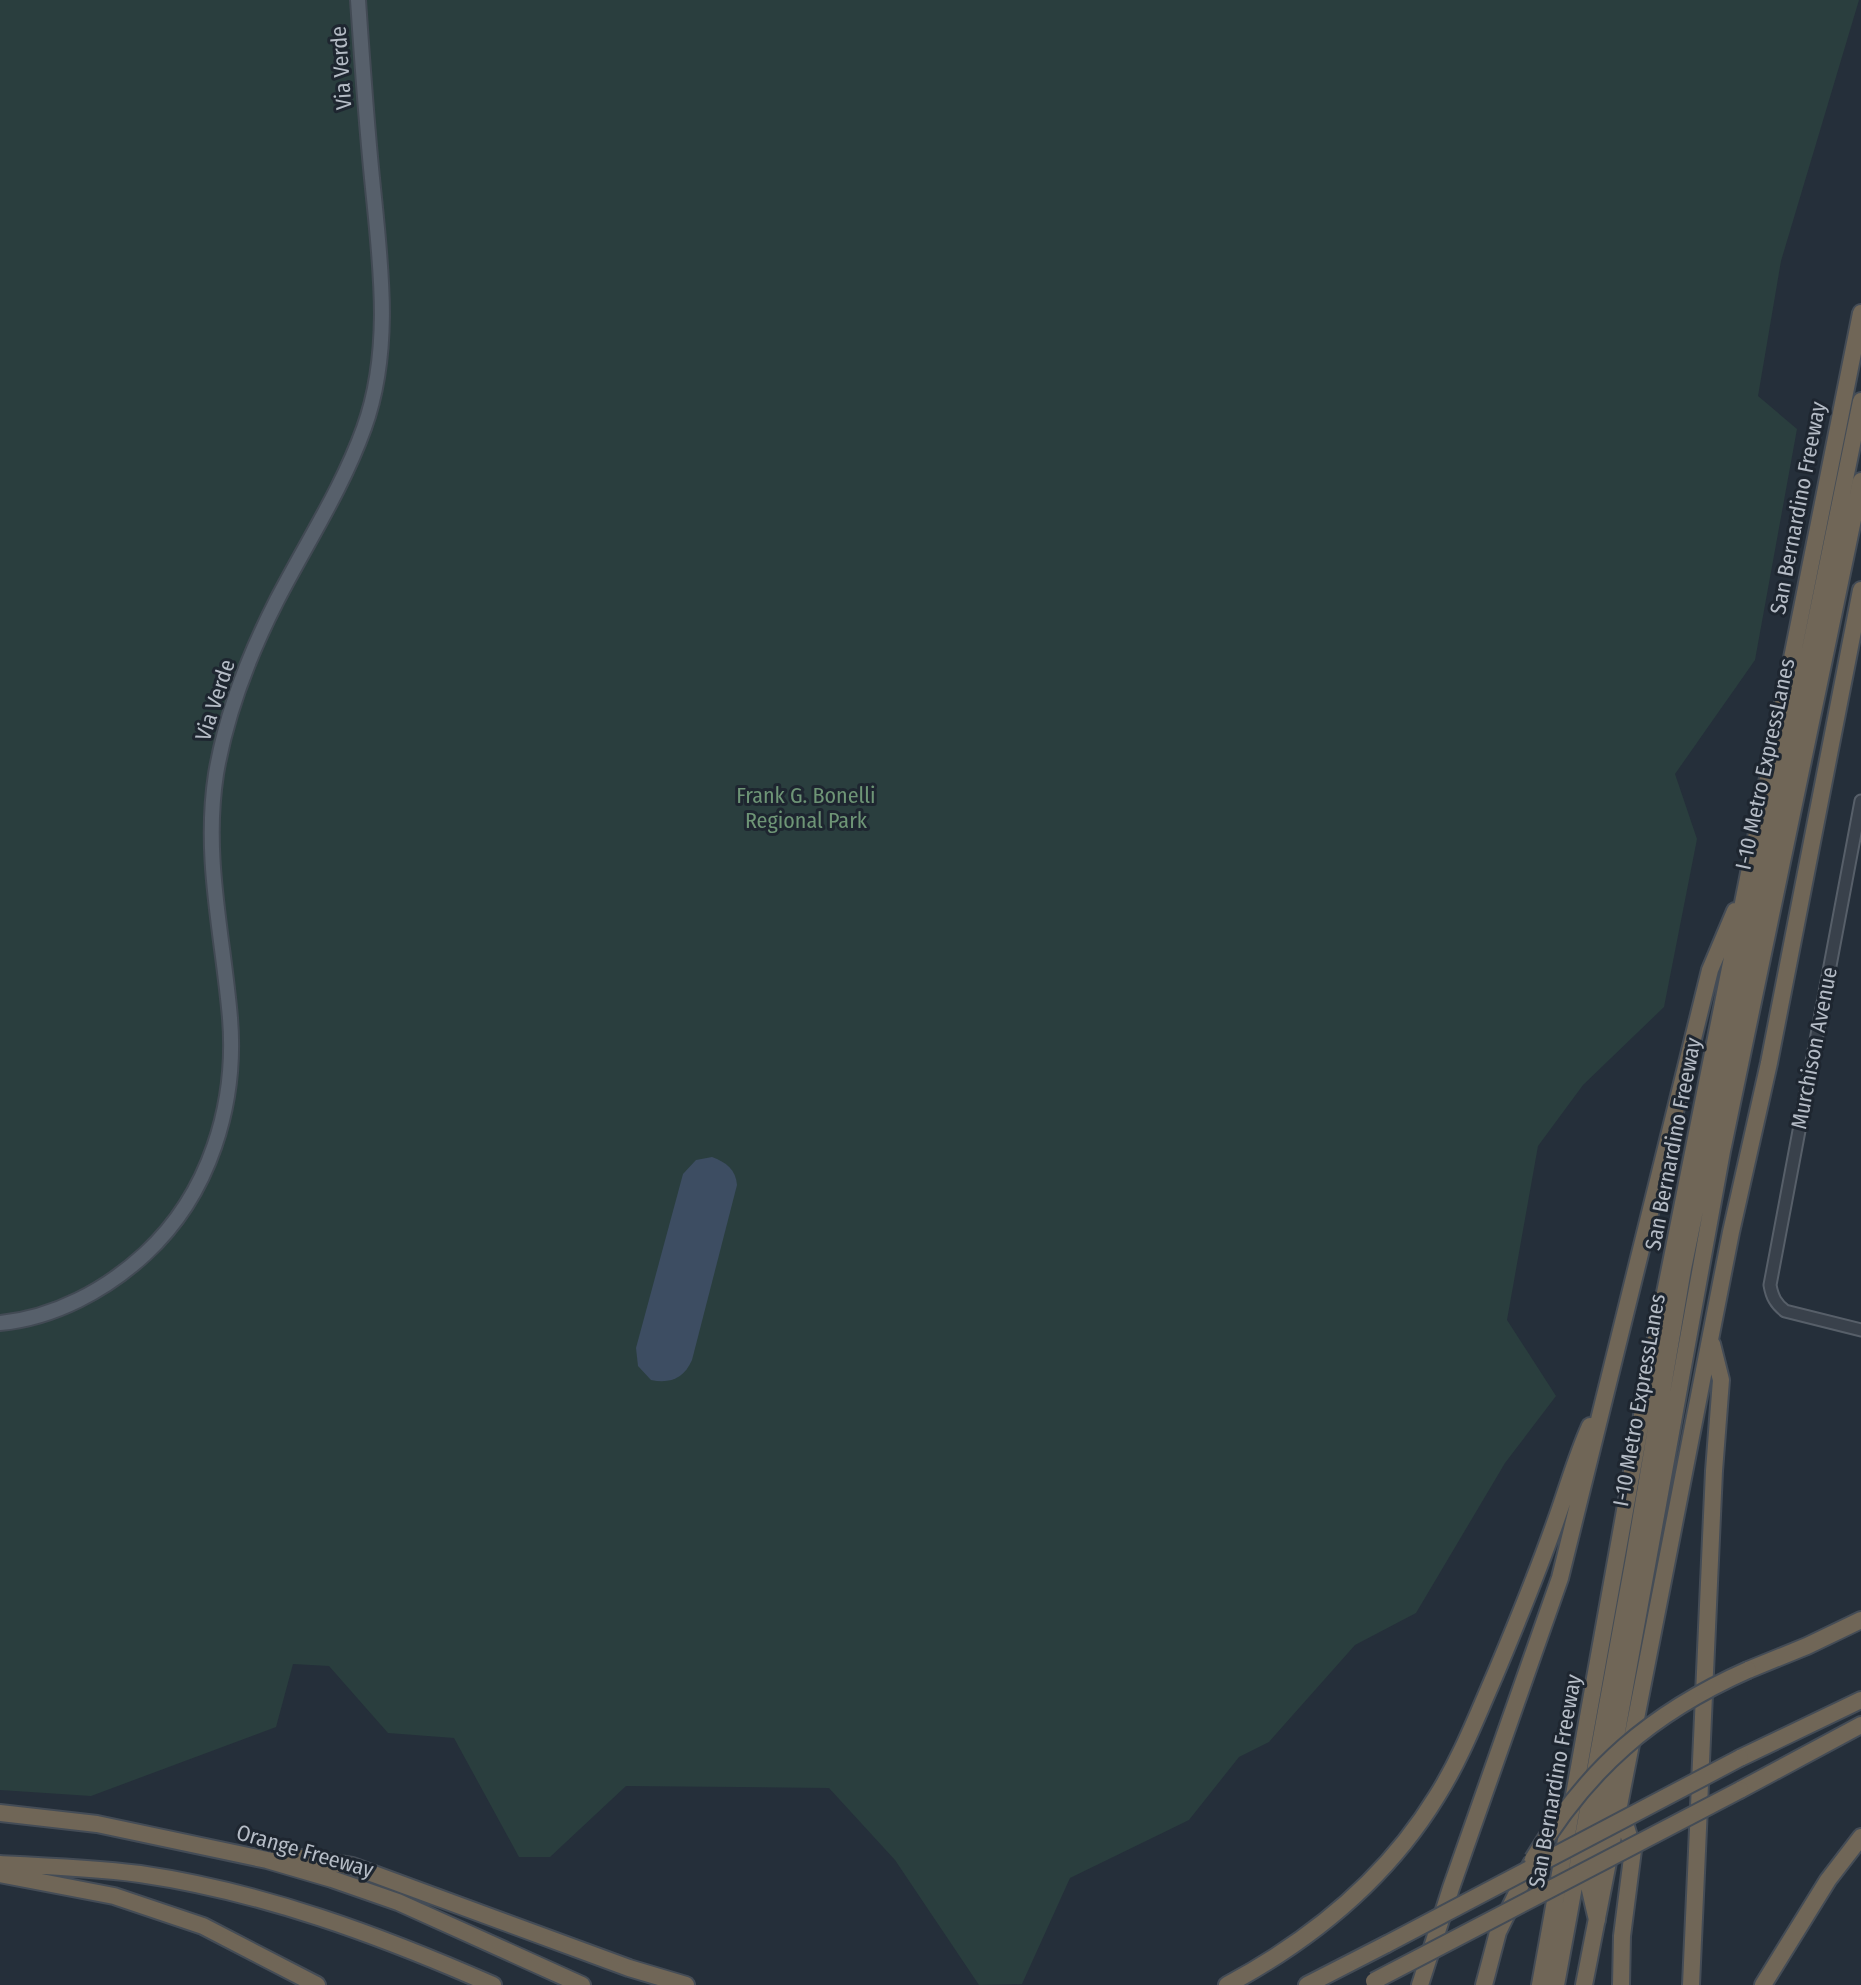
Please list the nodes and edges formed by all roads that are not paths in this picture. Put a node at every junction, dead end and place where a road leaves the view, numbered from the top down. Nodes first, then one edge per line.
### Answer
1 (358, 0) edge
2 (1861, 313) edge
3 (1861, 401) edge
4 (1861, 481) edge
5 (1861, 590) edge
6 (1861, 801) edge
7 (1856, 852) edge
8 (1747, 880) junction
9 (0, 1323) edge
10 (1861, 1330) edge
11 (1711, 1339) junction
12 (1602, 1399) junction
13 (1861, 1620) edge
14 (1861, 1631) edge
15 (1807, 1646) junction
16 (1861, 1700) edge
17 (1861, 1725) edge
18 (1620, 1808) junction
19 (0, 1813) edge
20 (1861, 1837) edge
21 (195, 1843) junction
22 (0, 1864) edge
23 (0, 1874) edge
24 (1597, 1920) junction
25 (445, 1964) junction
26 (1370, 1983) edge
27 (317, 1985) edge
28 (473, 1985) edge
29 (493, 1985) edge
30 (582, 1985) edge
31 (686, 1985) edge
32 (1227, 1985) edge
33 (1307, 1985) edge
34 (1420, 1985) edge
35 (1484, 1985) edge
36 (1540, 1985) edge
37 (1556, 1985) edge
38 (1584, 1985) edge
39 (1621, 1985) edge
40 (1691, 1985) edge
41 (1763, 1985) edge

1 - 9 main road, Via Verde
2 - 8 highway, San Bernardino Freeway
3 - 37 highway, I-10 Metro ExpressLanes
4 - 24 highway, I-10 Metro ExpressLanes
5 - 11 highway
6 - 7 street, Murchison Avenue
7 - 10 street, Murchison Avenue
8 - 12 highway
8 - 36 highway, San Bernardino Freeway
11 - 18 highway
11 - 40 highway
12 - 32 highway
12 - 34 highway
13 - 15 highway
14 - 15 highway
15 - 35 highway, bridge
16 - 33 highway, bridge
17 - 26 highway, bridge
18 - 24 highway
18 - 39 highway
19 - 21 highway, Orange Freeway
20 - 41 highway
21 - 30 highway, Orange Freeway
21 - 31 highway
22 - 25 highway
23 - 27 highway
24 - 38 highway
25 - 28 highway
25 - 29 highway

